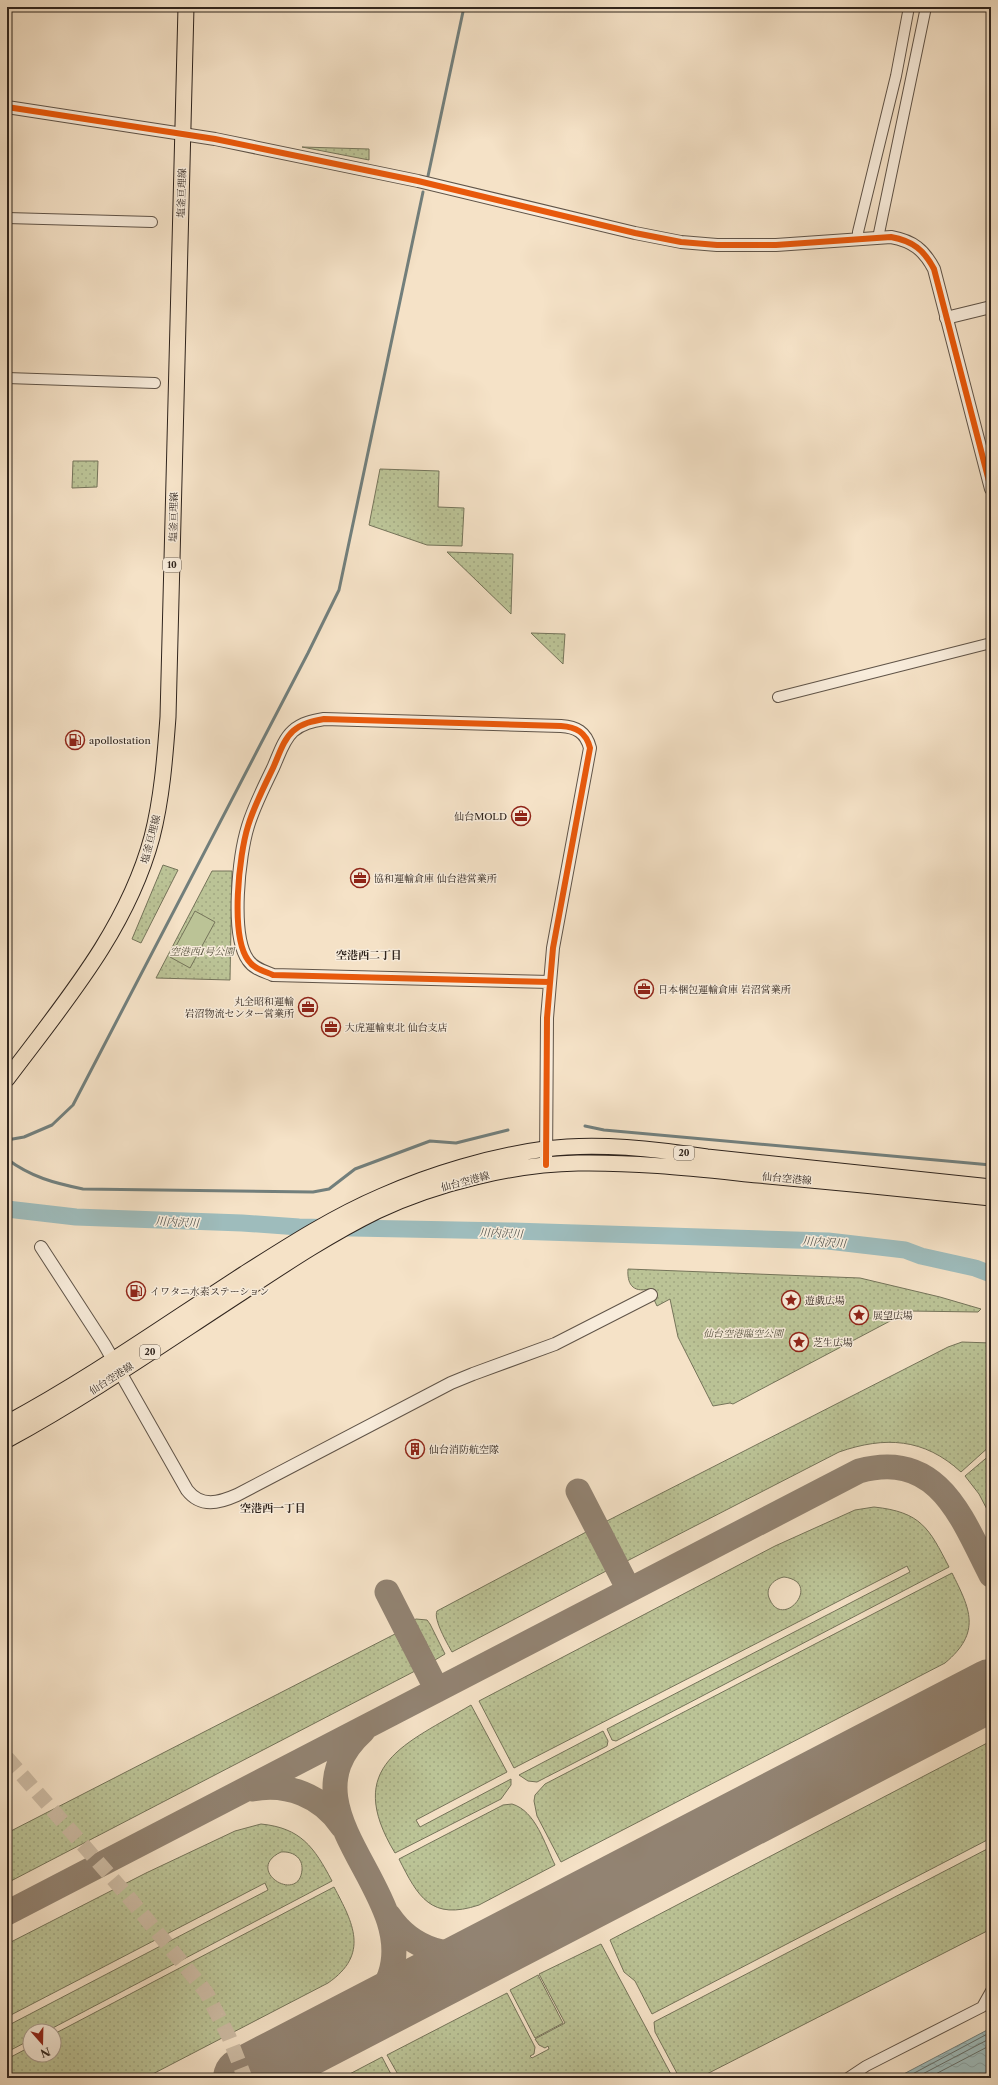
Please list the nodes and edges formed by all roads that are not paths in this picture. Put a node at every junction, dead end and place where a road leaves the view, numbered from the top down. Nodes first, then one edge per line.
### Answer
1 (186, 7) edge
2 (909, 7) edge
3 (926, 7) edge
4 (7, 107) edge
5 (183, 133) junction
6 (7, 218) edge
7 (152, 222) dead end
8 (878, 238) junction
9 (858, 240) junction
10 (991, 307) edge
11 (946, 318) junction
12 (7, 378) edge
13 (155, 383) dead end
14 (991, 489) edge
15 (991, 643) edge
16 (778, 697) dead end
17 (550, 982) junction
18 (7, 1079) edge
19 (547, 1149) junction
20 (546, 1165) junction
21 (991, 1187) edge
22 (991, 1198) edge
23 (41, 1247) dead end
24 (651, 1295) dead end
25 (117, 1366) junction
26 (7, 1423) edge
27 (7, 1440) edge
28 (991, 1991) edge
29 (848, 2078) edge

1 - 5 main road, 塩釜亘理線 / 10
2 - 9 street
3 - 8 street
4 - 5 street
5 - 9 street
5 - 18 main road, 塩釜亘理線 / 10
6 - 7 street
8 - 9 street
8 - 11 street
10 - 11 street
11 - 14 street
12 - 13 street
15 - 16 street
17 - 17 street
17 - 19 street
19 - 20 street
19 - 21 main road, 仙台空港線 / 20
19 - 25 main road, 仙台空港線 / 20
20 - 22 main road, 仙台空港線 / 20
20 - 25 main road, 仙台空港線 / 20
23 - 25 street
24 - 25 street
25 - 26 main road, 仙台空港線 / 20
25 - 27 main road, 仙台空港線 / 20
28 - 29 street

